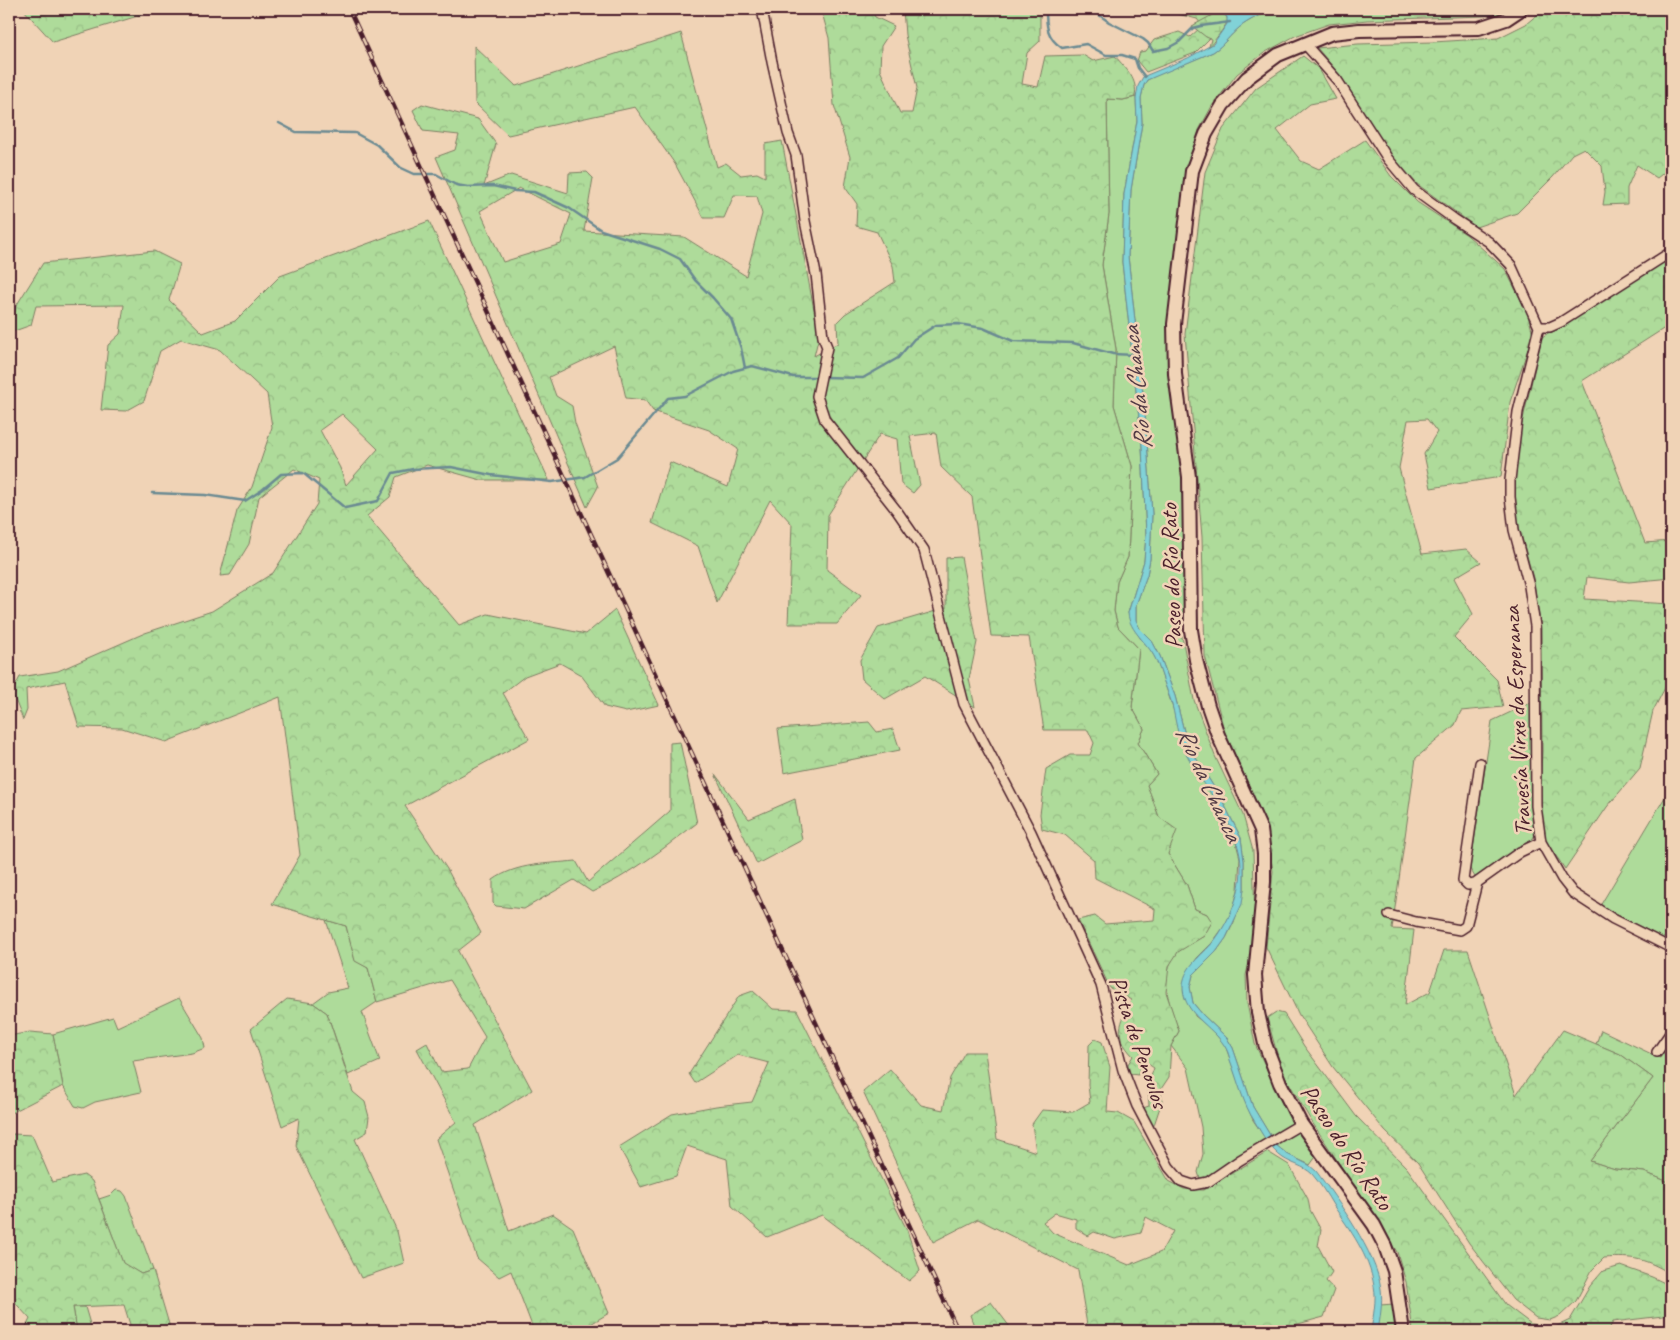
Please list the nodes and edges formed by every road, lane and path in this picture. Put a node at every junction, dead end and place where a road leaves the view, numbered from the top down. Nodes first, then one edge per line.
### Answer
1 (762, 9) edge
2 (1521, 9) edge
3 (1304, 43) junction
4 (1671, 252) edge
5 (1539, 327) junction
6 (1480, 763) dead end
7 (1541, 842) junction
8 (1477, 883) junction
9 (1389, 915) dead end
10 (1671, 948) edge
11 (1671, 1032) edge
12 (1657, 1052) dead end
13 (1297, 1126) junction
14 (1403, 1331) edge

1 - 13 street, Pista de Penoulos
2 - 3 street, Paseo do Río Rato
3 - 5 street
3 - 13 street, Paseo do Río Rato
4 - 5 street
5 - 7 street, Travesía Virxe da Esperanza
6 - 8 street
7 - 8 street
7 - 10 street, Travesía Virxe da Esperanza
8 - 9 street
11 - 12 street
13 - 14 street, Paseo do Río Rato

